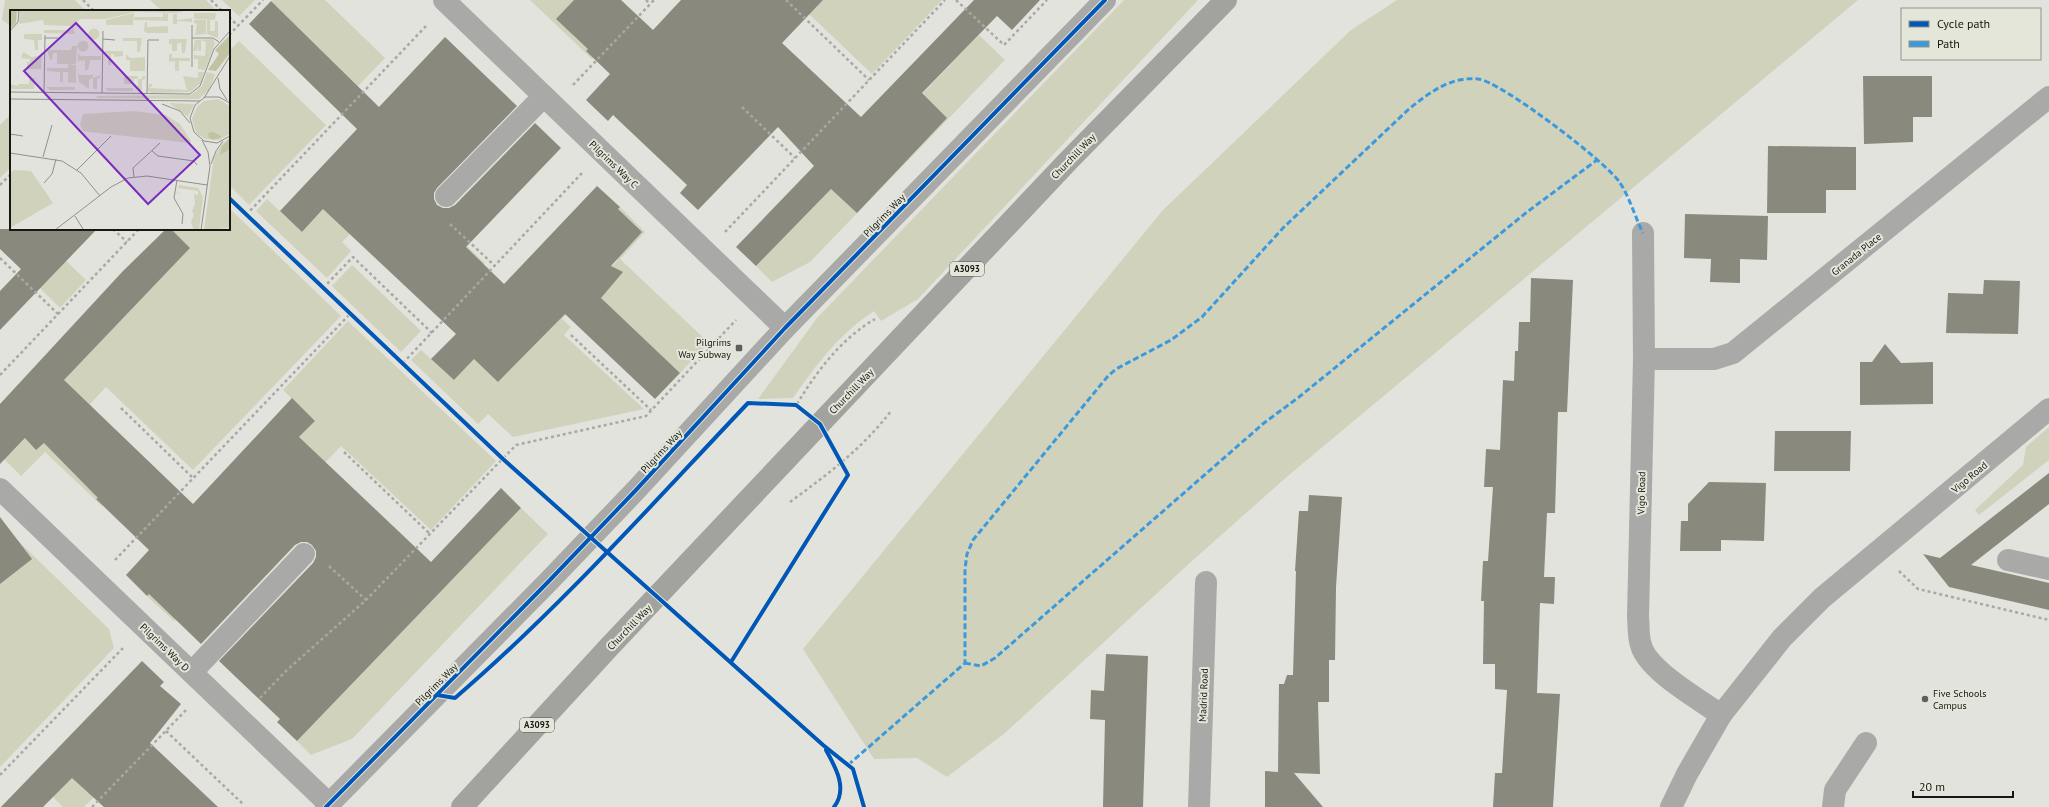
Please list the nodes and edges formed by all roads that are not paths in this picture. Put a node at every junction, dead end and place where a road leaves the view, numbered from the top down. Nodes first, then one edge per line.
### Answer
1 (1105, 0) edge
2 (1226, 0) edge
3 (446, 2) edge
4 (544, 96) junction
5 (2049, 98) edge
6 (446, 196) road end
7 (1643, 233) dead end
8 (785, 328) junction
9 (1644, 359) junction
10 (2049, 409) edge
11 (0, 489) edge
12 (304, 554) road end
13 (2008, 560) dead end
14 (2049, 569) edge
15 (1206, 582) dead end
16 (192, 672) junction
17 (1721, 715) junction
18 (1866, 743) dead end
19 (328, 805) edge
20 (463, 806) edge
21 (1199, 807) edge
22 (1671, 807) edge
23 (1833, 807) edge

1 - 8 street, Pilgrims Way
2 - 20 main road, Churchill Way / A3093
3 - 4 street, Pilgrims Way C
4 - 6 street
4 - 8 street, Pilgrims Way C
5 - 9 street, Granada Place
7 - 9 street, Vigo Road
8 - 19 street, Pilgrims Way
9 - 17 street, Vigo Road
10 - 17 street, Vigo Road
11 - 16 street, Pilgrims Way D
12 - 16 street
13 - 14 street
15 - 21 street, Madrid Road
16 - 19 street, Pilgrims Way D
17 - 22 street, Vigo Road
18 - 23 street

